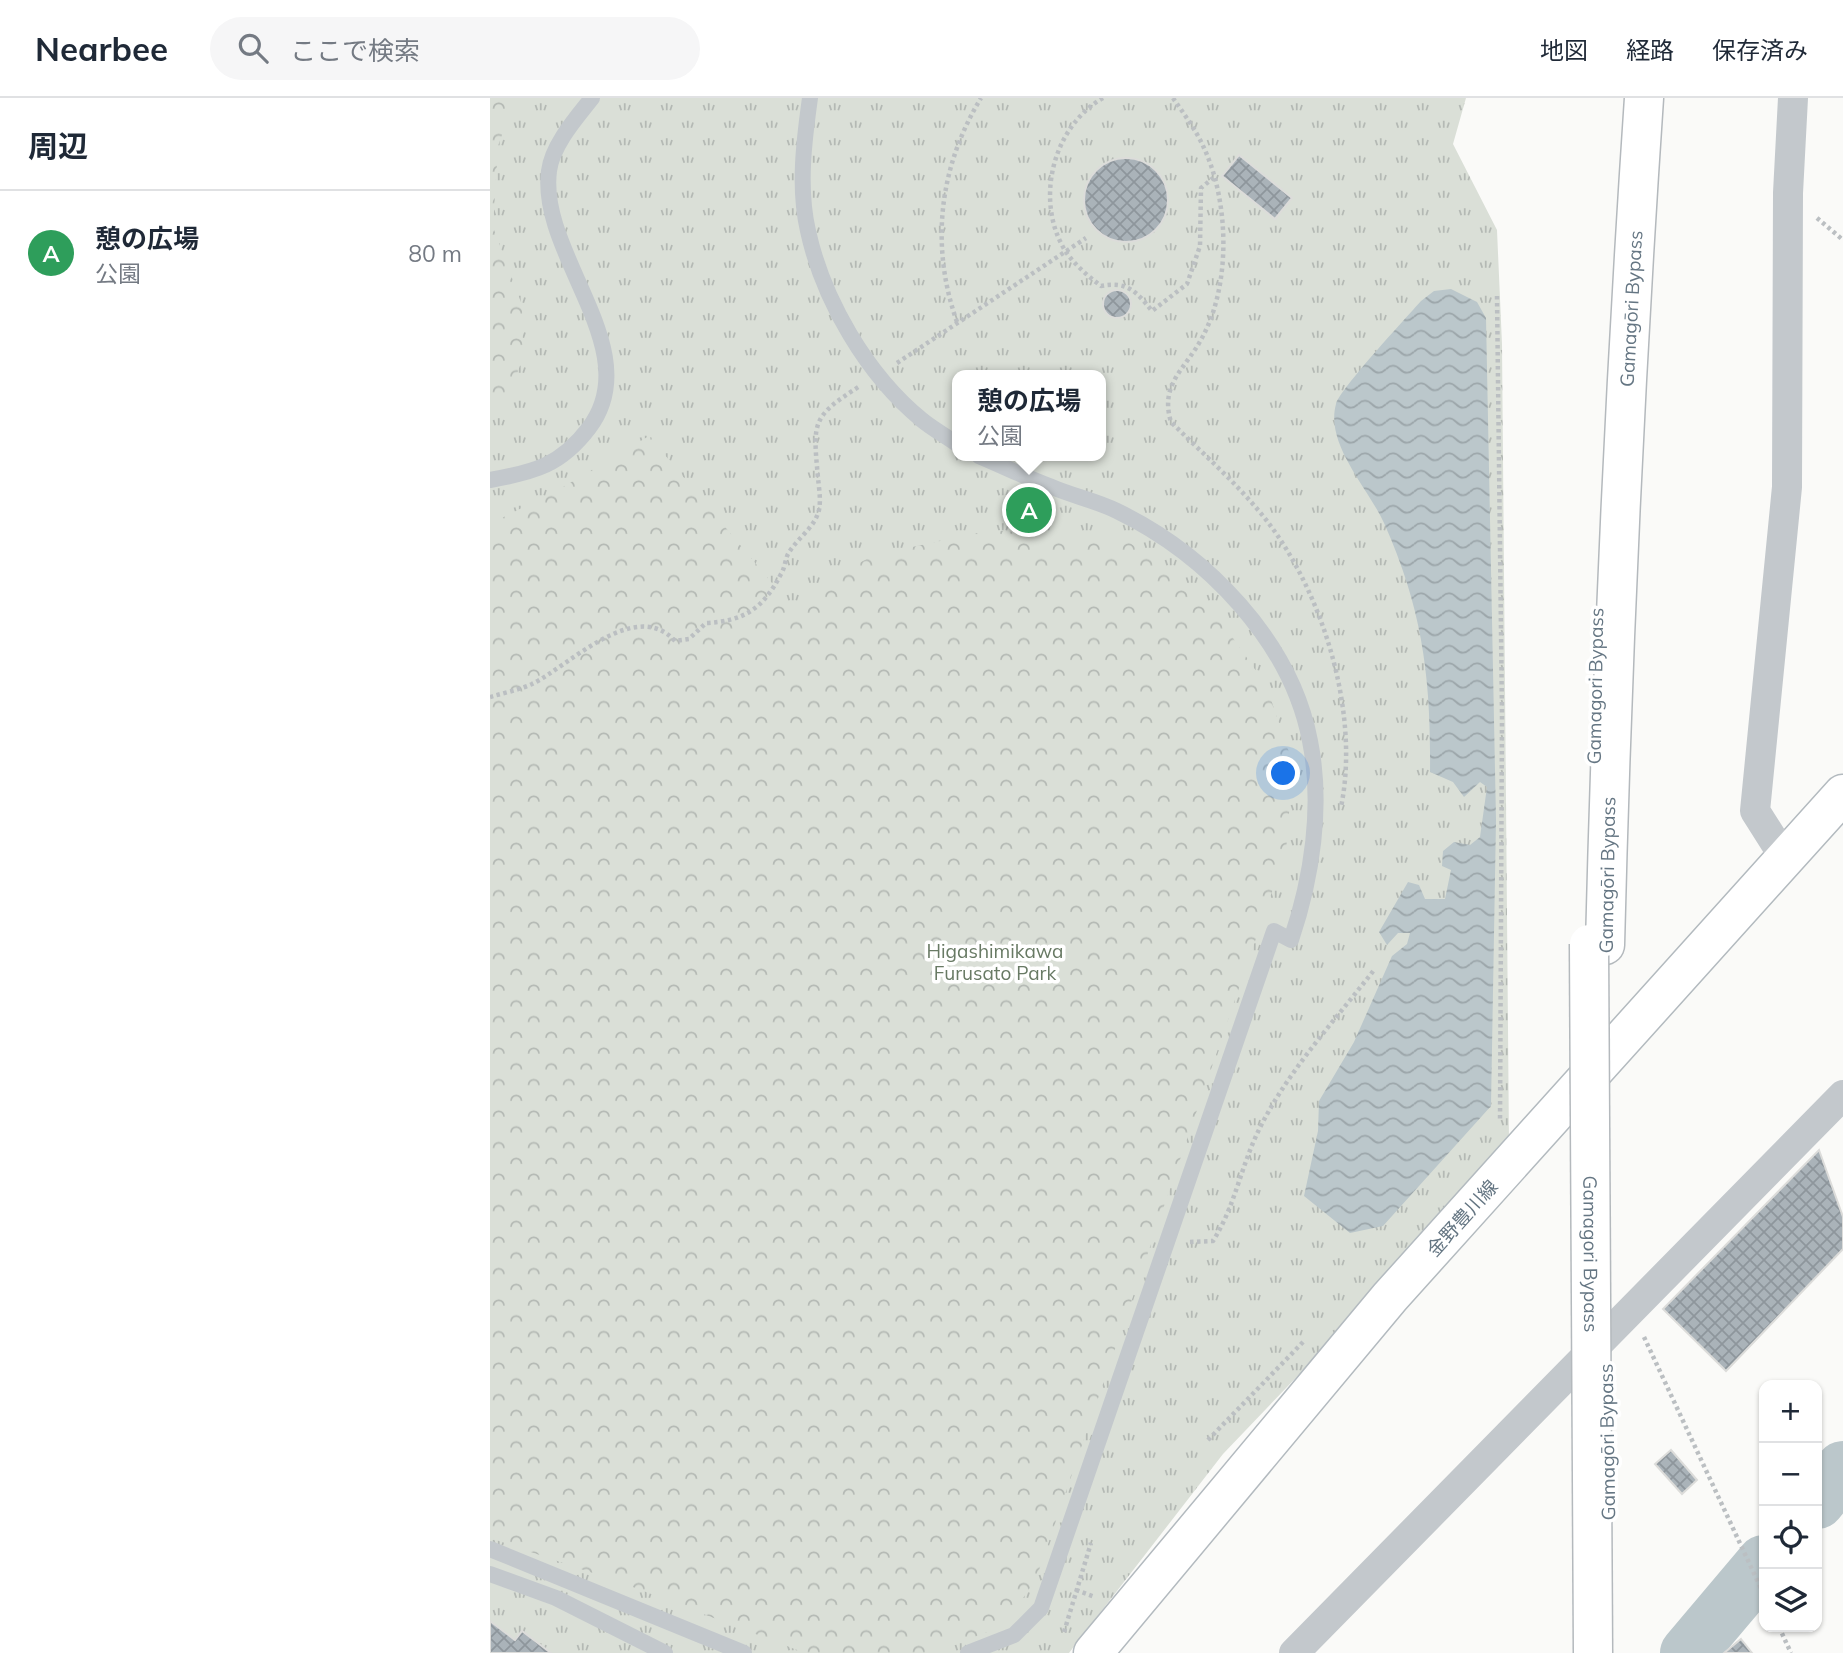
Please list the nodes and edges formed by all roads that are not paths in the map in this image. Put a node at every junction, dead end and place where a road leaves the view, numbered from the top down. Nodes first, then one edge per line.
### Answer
1 (592, 98) edge
2 (810, 98) edge
3 (1624, 98) edge
4 (1644, 98) edge
5 (1793, 98) edge
6 (952, 441) edge
7 (991, 461) edge
8 (490, 480) edge
9 (1843, 794) edge
10 (1786, 860) junction
11 (1597, 944) junction
12 (1843, 1095) edge
13 (490, 1549) edge
14 (490, 1574) edge
15 (665, 1653) edge
16 (744, 1653) edge
17 (968, 1653) edge
18 (1093, 1653) edge
19 (1294, 1653) edge
20 (1593, 1653) edge
21 (1610, 1653) edge

1 - 8 lane
2 - 6 lane
3 - 11 main road, Gamagori Bypass
4 - 11 main road, Gamagōri Bypass
5 - 10 street
7 - 17 lane
9 - 10 main road, 金野豊川線
10 - 18 main road, 金野豊川線
11 - 20 main road, Gamagori Bypass, bridge
11 - 21 main road, Gamagōri Bypass
12 - 19 street
13 - 16 lane
14 - 15 lane

